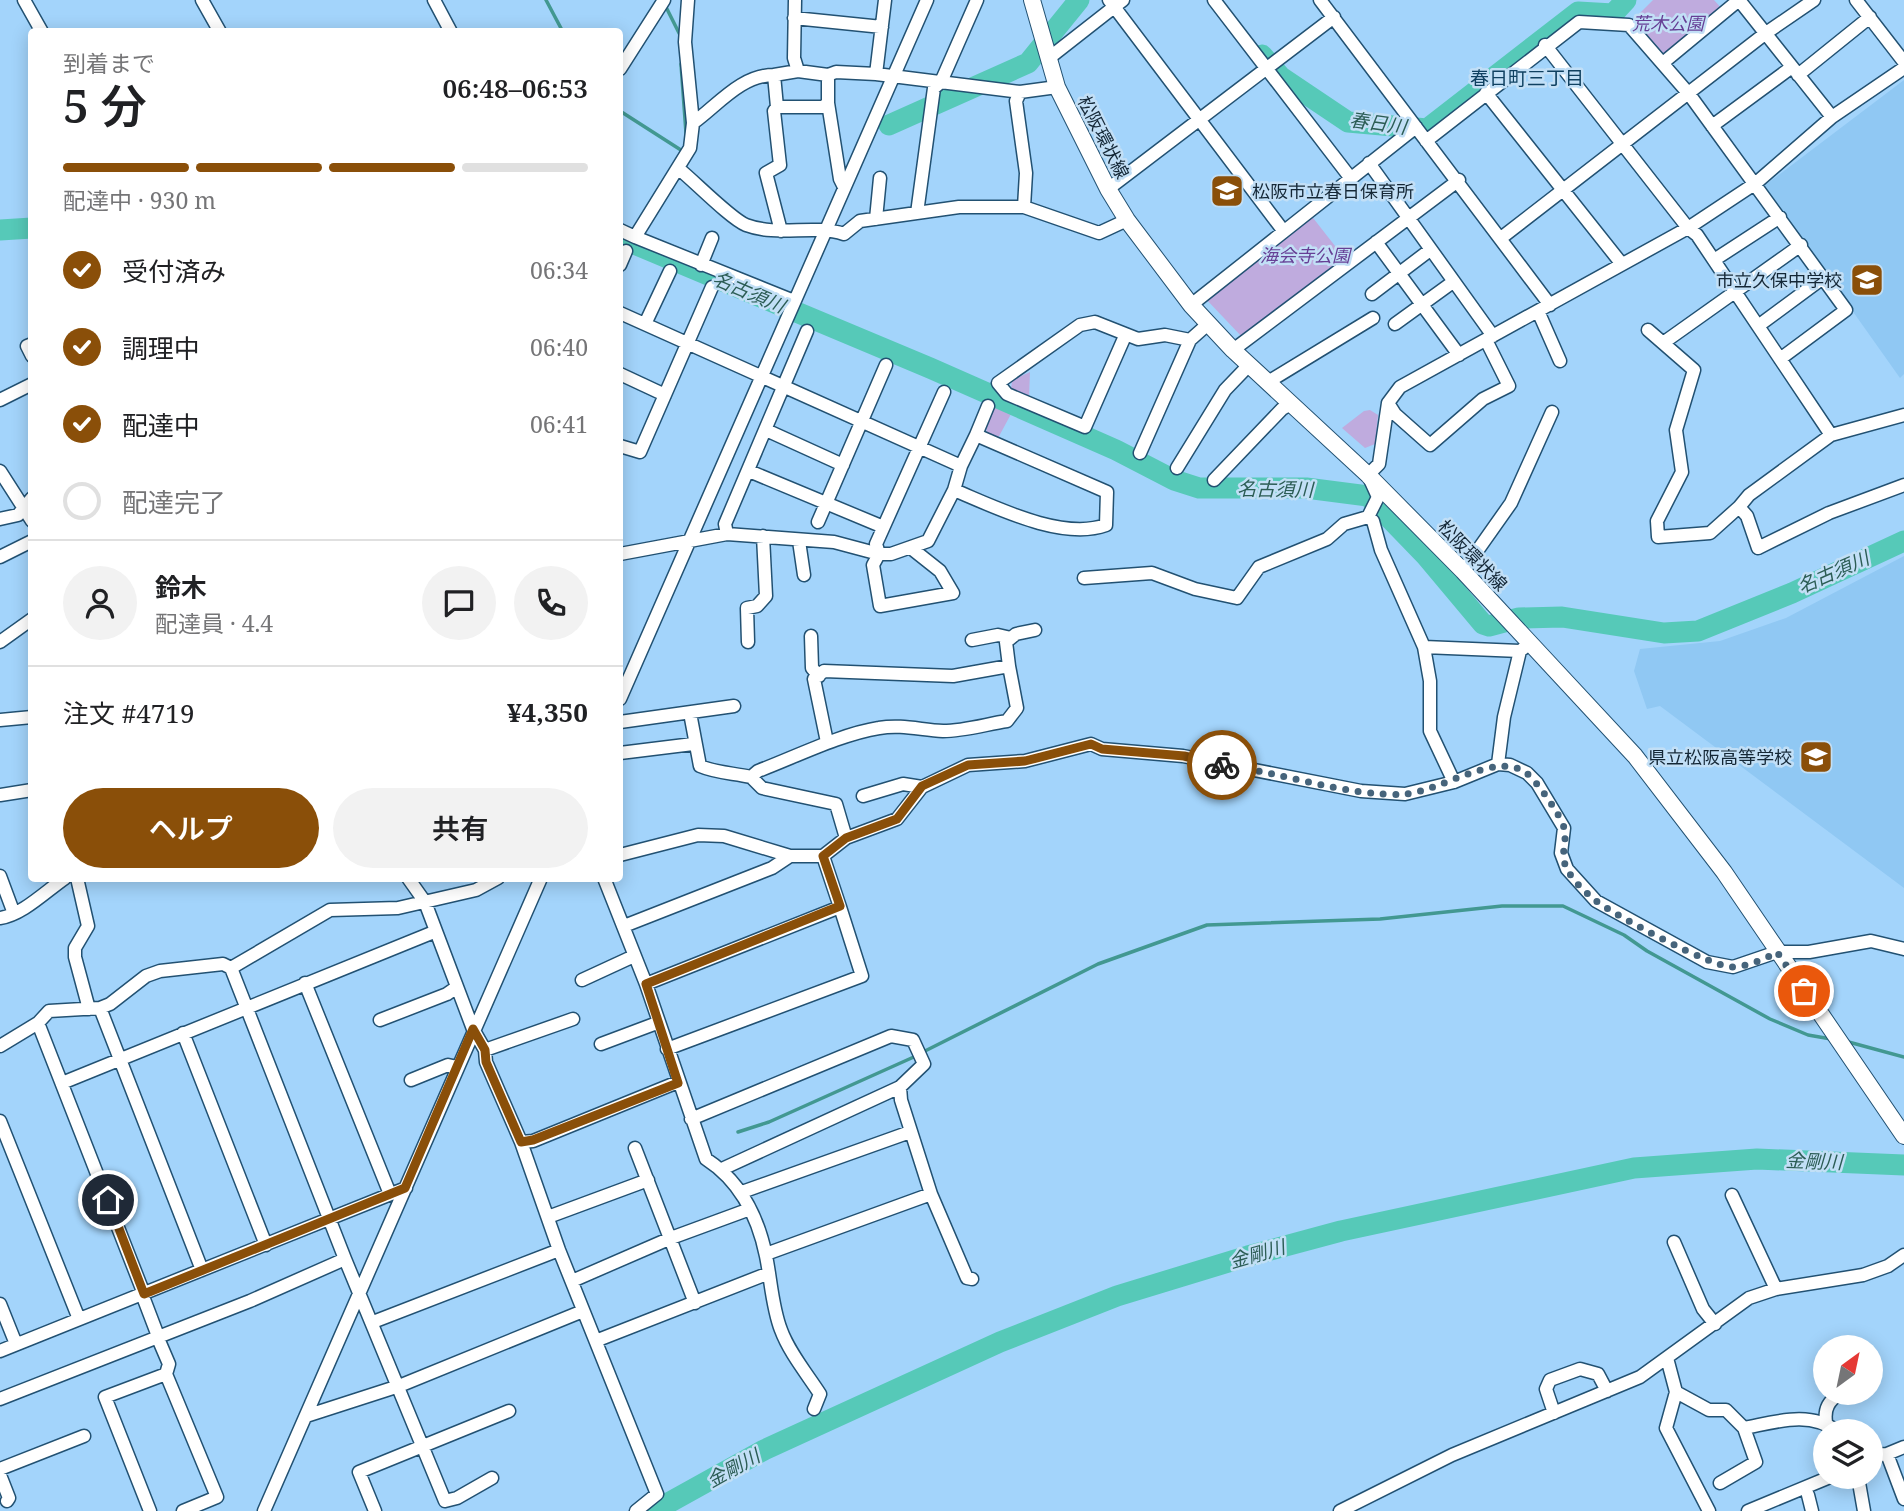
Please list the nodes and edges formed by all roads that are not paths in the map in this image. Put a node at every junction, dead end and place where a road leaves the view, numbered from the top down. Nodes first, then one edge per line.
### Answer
1 (24, 0) edge
2 (202, 0) edge
3 (434, 0) edge
4 (688, 0) edge
5 (795, 0) edge
6 (885, 0) edge
7 (927, 0) edge
8 (977, 0) edge
9 (1032, 0) edge
10 (1214, 0) edge
11 (1320, 0) edge
12 (1739, 0) edge
13 (1814, 0) edge
14 (1856, 0) edge
15 (663, 2) edge
16 (1115, 2) edge
17 (1334, 17) junction
18 (1870, 17) junction
19 (794, 18) junction
20 (882, 27) junction
21 (39, 28) edge
22 (218, 28) edge
23 (449, 28) edge
24 (1766, 33) junction
25 (1545, 45) junction
26 (1049, 58) junction
27 (1664, 62) junction
28 (1904, 62) edge
29 (623, 64) edge
30 (1904, 68) edge
31 (1268, 70) junction
32 (798, 71) junction
33 (1795, 71) junction
34 (876, 74) junction
35 (774, 75) junction
36 (828, 75) junction
37 (891, 76) junction
38 (941, 82) junction
39 (1058, 88) junction
40 (1020, 92) junction
41 (1486, 93) junction
42 (1689, 94) junction
43 (828, 103) junction
44 (777, 107) junction
45 (1832, 117) junction
46 (1200, 120) junction
47 (693, 123) junction
48 (1712, 126) junction
49 (1416, 127) junction
50 (1426, 141) junction
51 (1623, 146) junction
52 (1368, 163) junction
53 (677, 171) junction
54 (1349, 176) junction
55 (880, 178) dead end
56 (1459, 180) junction
57 (1756, 183) junction
58 (844, 187) junction
59 (1108, 189) junction
60 (1562, 192) junction
61 (1024, 207) junction
62 (916, 213) junction
63 (1780, 217) junction
64 (1408, 218) junction
65 (876, 219) junction
66 (1127, 220) junction
67 (827, 228) junction
68 (1688, 228) junction
69 (1282, 229) junction
70 (623, 231) edge
71 (781, 231) junction
72 (635, 237) junction
73 (712, 238) dead end
74 (1501, 238) junction
75 (1376, 242) junction
76 (1801, 245) junction
77 (1430, 250) junction
78 (626, 251) dead end
79 (623, 258) edge
80 (1714, 260) junction
81 (1621, 263) junction
82 (701, 265) junction
83 (670, 271) dead end
84 (1399, 274) junction
85 (1823, 278) junction
86 (1453, 282) junction
87 (712, 287) dead end
88 (1736, 292) junction
89 (1372, 294) dead end
90 (794, 301) junction
91 (1191, 305) junction
92 (1550, 305) junction
93 (1423, 306) junction
94 (1538, 312) junction
95 (623, 314) edge
96 (1373, 318) dead end
97 (645, 324) junction
98 (1208, 324) junction
99 (1395, 324) dead end
100 (1758, 327) junction
101 (1648, 330) dead end
102 (807, 331) dead end
103 (1125, 336) junction
104 (1489, 338) junction
105 (1190, 340) junction
106 (1663, 343) junction
107 (689, 345) junction
108 (1233, 350) junction
109 (1459, 355) junction
110 (1780, 359) junction
111 (1560, 361) dead end
112 (886, 365) dead end
113 (1249, 365) junction
114 (623, 375) edge
115 (760, 377) junction
116 (1268, 382) junction
117 (28, 386) edge
118 (784, 388) junction
119 (944, 391) dead end
120 (665, 395) junction
121 (0, 400) edge
122 (1388, 403) junction
123 (1291, 404) junction
124 (988, 406) dead end
125 (1552, 412) dead end
126 (1904, 415) edge
127 (861, 422) junction
128 (766, 430) junction
129 (976, 435) junction
130 (1831, 435) junction
131 (623, 447) edge
132 (920, 447) junction
133 (1140, 453) dead end
134 (843, 465) junction
135 (961, 467) junction
136 (1177, 468) dead end
137 (0, 471) edge
138 (749, 471) junction
139 (1368, 475) junction
140 (1214, 480) dead end
141 (1904, 485) edge
142 (954, 490) junction
143 (825, 505) junction
144 (1739, 507) junction
145 (27, 517) edge
146 (1368, 517) junction
147 (0, 519) edge
148 (818, 522) dead end
149 (881, 526) junction
150 (727, 534) junction
151 (763, 536) junction
152 (688, 539) junction
153 (799, 541) junction
154 (28, 543) edge
155 (911, 548) junction
156 (623, 553) edge
157 (879, 554) junction
158 (0, 557) edge
159 (1463, 572) junction
160 (804, 575) dead end
161 (1084, 578) dead end
162 (28, 622) edge
163 (1035, 630) dead end
164 (811, 636) dead end
165 (1011, 638) junction
166 (972, 640) dead end
167 (0, 642) edge
168 (748, 642) dead end
169 (1524, 643) junction
170 (1424, 647) junction
171 (1009, 666) junction
172 (819, 676) junction
173 (623, 692) edge
174 (734, 706) dead end
175 (690, 713) junction
176 (28, 717) edge
177 (0, 720) edge
178 (623, 722) edge
179 (827, 742) junction
180 (693, 744) junction
181 (623, 752) edge
182 (1498, 764) junction
183 (751, 778) junction
184 (1454, 782) junction
185 (922, 786) junction
186 (28, 791) edge
187 (0, 795) edge
188 (863, 796) dead end
189 (846, 838) junction
190 (623, 854) edge
191 (790, 856) junction
192 (823, 856) junction
193 (0, 876) edge
194 (59, 882) edge
195 (78, 882) edge
196 (413, 882) edge
197 (491, 882) edge
198 (539, 882) edge
199 (606, 882) edge
200 (425, 902) junction
201 (840, 906) junction
202 (13, 911) junction
203 (0, 918) edge
204 (624, 926) junction
205 (434, 932) junction
206 (1904, 949) edge
207 (1777, 952) junction
208 (634, 956) junction
209 (230, 968) junction
210 (582, 980) dead end
211 (305, 983) junction
212 (646, 984) junction
213 (457, 987) junction
214 (247, 1007) junction
215 (95, 1009) junction
216 (573, 1019) dead end
217 (380, 1020) dead end
218 (38, 1023) junction
219 (657, 1023) junction
220 (473, 1029) junction
221 (183, 1033) junction
222 (601, 1044) dead end
223 (0, 1046) edge
224 (667, 1049) junction
225 (485, 1050) junction
226 (121, 1059) junction
227 (457, 1067) junction
228 (411, 1080) dead end
229 (62, 1083) junction
230 (678, 1083) junction
231 (900, 1087) junction
232 (691, 1119) junction
233 (0, 1121) edge
234 (910, 1132) junction
235 (1904, 1136) edge
236 (521, 1142) junction
237 (635, 1148) dead end
238 (722, 1169) junction
239 (648, 1180) junction
240 (405, 1188) junction
241 (741, 1192) junction
242 (390, 1194) junction
243 (931, 1194) junction
244 (1732, 1195) dead end
245 (750, 1209) junction
246 (548, 1217) junction
247 (330, 1218) junction
248 (671, 1238) junction
249 (1674, 1242) dead end
250 (266, 1245) junction
251 (559, 1250) junction
252 (766, 1254) junction
253 (1904, 1255) edge
254 (345, 1259) junction
255 (202, 1270) junction
256 (769, 1273) junction
257 (972, 1279) dead end
258 (572, 1280) junction
259 (1776, 1289) junction
260 (360, 1291) junction
261 (143, 1294) junction
262 (695, 1303) junction
263 (0, 1304) edge
264 (583, 1311) junction
265 (79, 1319) junction
266 (373, 1322) junction
267 (1715, 1324) junction
268 (158, 1336) junction
269 (598, 1340) junction
270 (16, 1344) junction
271 (0, 1350) edge
272 (1667, 1357) junction
273 (166, 1374) junction
274 (399, 1386) junction
275 (1607, 1391) junction
276 (1676, 1392) junction
277 (0, 1399) edge
278 (814, 1409) dead end
279 (509, 1411) dead end
280 (1554, 1413) junction
281 (306, 1416) junction
282 (1813, 1420) edge
283 (1744, 1428) junction
284 (84, 1436) dead end
285 (422, 1445) junction
286 (1904, 1447) edge
287 (1883, 1454) edge
288 (1886, 1454) junction
289 (0, 1469) edge
290 (0, 1475) edge
291 (492, 1478) dead end
292 (1720, 1483) dead end
293 (1813, 1484) edge
294 (1860, 1489) edge
295 (1808, 1495) dead end
296 (1904, 1499) edge
297 (7, 1501) dead end
298 (150, 1511) edge
299 (183, 1511) edge
300 (264, 1511) edge
301 (375, 1511) edge
302 (636, 1511) edge
303 (1340, 1511) edge
304 (1709, 1511) edge
305 (1748, 1511) edge
306 (1812, 1511) edge
307 (1864, 1511) edge

1 - 21 street
2 - 22 street
3 - 23 street
4 - 47 street
5 - 19 street
6 - 20 street
7 - 37 street
8 - 38 street
9 - 26 main road, 松阪環状線
10 - 31 street
11 - 17 street
12 - 24 street
12 - 27 street
13 - 24 street
14 - 18 street
15 - 29 street
16 - 26 street
16 - 46 street
17 - 31 street
17 - 49 street
18 - 28 street
18 - 33 street
19 - 20 street
19 - 32 street
20 - 34 street
24 - 33 street
24 - 42 street
25 - 27 street
25 - 41 street
25 - 51 street
26 - 39 main road, 松阪環状線
27 - 42 street
30 - 45 street
31 - 46 street
31 - 54 street
32 - 35 street
32 - 36 street
33 - 45 street
33 - 48 street
34 - 36 street
34 - 37 street
35 - 44 street
35 - 47 street
36 - 43 street
37 - 38 street
37 - 58 street
38 - 40 street
38 - 62 street
39 - 40 street
39 - 59 main road, 松阪環状線
40 - 61 street
41 - 50 street
41 - 60 street
42 - 48 street
42 - 51 street
43 - 44 street
43 - 58 street
44 - 71 street
45 - 57 street
46 - 59 street
46 - 69 street
47 - 53 street
48 - 57 street
49 - 50 street
49 - 52 street
50 - 56 street
51 - 60 street
51 - 68 street
52 - 54 street
52 - 64 street
53 - 71 street
53 - 72 street
54 - 69 street
55 - 65 street
56 - 64 street
56 - 74 street
57 - 63 street
57 - 68 street
58 - 67 street
59 - 66 main road, 松阪環状線
60 - 74 street
60 - 81 street
61 - 62 street
61 - 66 street
62 - 65 street
63 - 76 street
63 - 80 street
64 - 75 street
64 - 77 street
65 - 67 street
66 - 91 main road, 松阪環状線
67 - 71 street
67 - 90 street
68 - 80 street
68 - 81 street
69 - 91 street
70 - 72 street
72 - 82 street
73 - 82 street
74 - 92 street
75 - 84 street
75 - 108 street
76 - 85 street
76 - 88 street
77 - 84 street
77 - 86 street
78 - 79 street
80 - 88 street
81 - 92 street
82 - 90 street
83 - 97 street
84 - 89 street
84 - 93 street
85 - 100 street
85 - 110 street
86 - 93 street
86 - 104 street
87 - 107 street
88 - 100 street
88 - 106 street
90 - 115 street
91 - 98 main road, 松阪環状線
92 - 94 street
93 - 99 street
93 - 109 street
94 - 104 street
94 - 111 street
95 - 97 street
96 - 116 street
97 - 107 street
98 - 105 street
98 - 108 main road, 松阪環状線
100 - 110 street
101 - 106 street
102 - 118 street
103 - 103 street
103 - 105 street
104 - 109 street
104 - 122 street
105 - 133 street
106 - 144 street
107 - 115 street
107 - 120 street
108 - 113 main road, 松阪環状線
109 - 122 street
110 - 130 street
112 - 127 street
113 - 116 main road, 松阪環状線
113 - 136 street
114 - 120 street
115 - 118 street
115 - 152 street
116 - 123 main road, 松阪環状線
117 - 121 street
118 - 127 street
118 - 128 street
119 - 132 street
120 - 131 street
122 - 139 street
123 - 139 main road, 松阪環状線
123 - 140 street
124 - 129 street
125 - 159 street
126 - 130 street
127 - 132 street
127 - 134 street
128 - 134 street
128 - 138 street
129 - 135 street
129 - 142 street
130 - 144 street
132 - 135 street
132 - 149 street
134 - 143 street
135 - 142 street
137 - 145 street
138 - 143 street
138 - 150 street
139 - 146 street
139 - 159 main road, 松阪環状線
141 - 144 street
142 - 155 street
143 - 148 street
143 - 149 street
145 - 147 street
146 - 161 street
146 - 170 street
149 - 157 street
150 - 151 street
150 - 152 street
151 - 153 street
151 - 168 street
152 - 156 street
152 - 173 street
153 - 157 street
153 - 160 street
154 - 158 street
155 - 157 street
155 - 157 street
159 - 169 main road, 松阪環状線
162 - 167 street
163 - 165 street
164 - 172 street
165 - 166 street
165 - 171 street
169 - 170 street
169 - 182 street
169 - 207 main road, 松阪環状線
170 - 184 street
171 - 172 street
171 - 179 street
172 - 179 street
174 - 175 street
175 - 178 street
175 - 180 street
176 - 177 street
179 - 183 street
180 - 181 street
180 - 183 street
182 - 184 street
182 - 207 street
183 - 189 street
184 - 185 street
185 - 188 street
185 - 189 street
186 - 187 street
189 - 192 street
190 - 191 street
191 - 192 street
191 - 204 street
192 - 201 street
193 - 202 street
194 - 202 street
195 - 215 street
196 - 200 street
197 - 200 street
198 - 220 street
199 - 204 street
200 - 205 street
200 - 209 street
201 - 212 street
201 - 224 street
202 - 203 street
204 - 208 street
205 - 211 street
205 - 213 street
206 - 207 street
207 - 235 main road, 松阪環状線
208 - 210 street
208 - 212 street
209 - 214 street
209 - 215 street
211 - 214 street
211 - 242 street
212 - 219 street
213 - 217 street
213 - 220 street
214 - 221 street
214 - 247 street
215 - 218 street
215 - 226 street
216 - 225 street
218 - 223 street
218 - 229 street
219 - 222 street
219 - 224 street
220 - 225 street
220 - 227 street
221 - 226 street
221 - 250 street
224 - 230 street
225 - 236 street
226 - 229 street
226 - 255 street
227 - 228 street
227 - 240 street
229 - 261 street
230 - 232 street
230 - 236 street
231 - 232 street
231 - 234 street
231 - 238 street
232 - 238 street
233 - 265 street
234 - 241 street
234 - 243 street
236 - 246 street
237 - 239 street
238 - 241 street
239 - 246 street
239 - 248 street
240 - 242 street
240 - 260 street
241 - 245 street
242 - 247 street
243 - 252 street
243 - 257 street
244 - 259 street
245 - 248 street
245 - 252 street
246 - 251 street
247 - 250 street
247 - 254 street
248 - 258 street
248 - 262 street
249 - 267 street
250 - 255 street
251 - 258 street
251 - 266 street
252 - 256 street
253 - 259 street
254 - 260 street
254 - 268 street
255 - 261 street
256 - 262 street
256 - 278 street
258 - 264 street
259 - 267 street
260 - 266 street
260 - 281 street
261 - 265 street
261 - 268 street
262 - 269 street
263 - 270 street
264 - 269 street
264 - 274 street
265 - 270 street
266 - 274 street
267 - 272 street
268 - 273 street
268 - 277 street
269 - 302 street
270 - 271 street
272 - 275 street
272 - 276 street
273 - 298 street
273 - 299 street
274 - 281 street
274 - 285 street
275 - 280 street
275 - 280 street
276 - 283 street
276 - 304 street
279 - 285 street
280 - 303 street
281 - 300 street
282 - 283 street
283 - 292 street
284 - 289 street
285 - 291 street
285 - 301 street
286 - 288 street
287 - 288 street
288 - 296 street
290 - 297 street
293 - 305 street
294 - 307 street
295 - 306 street

